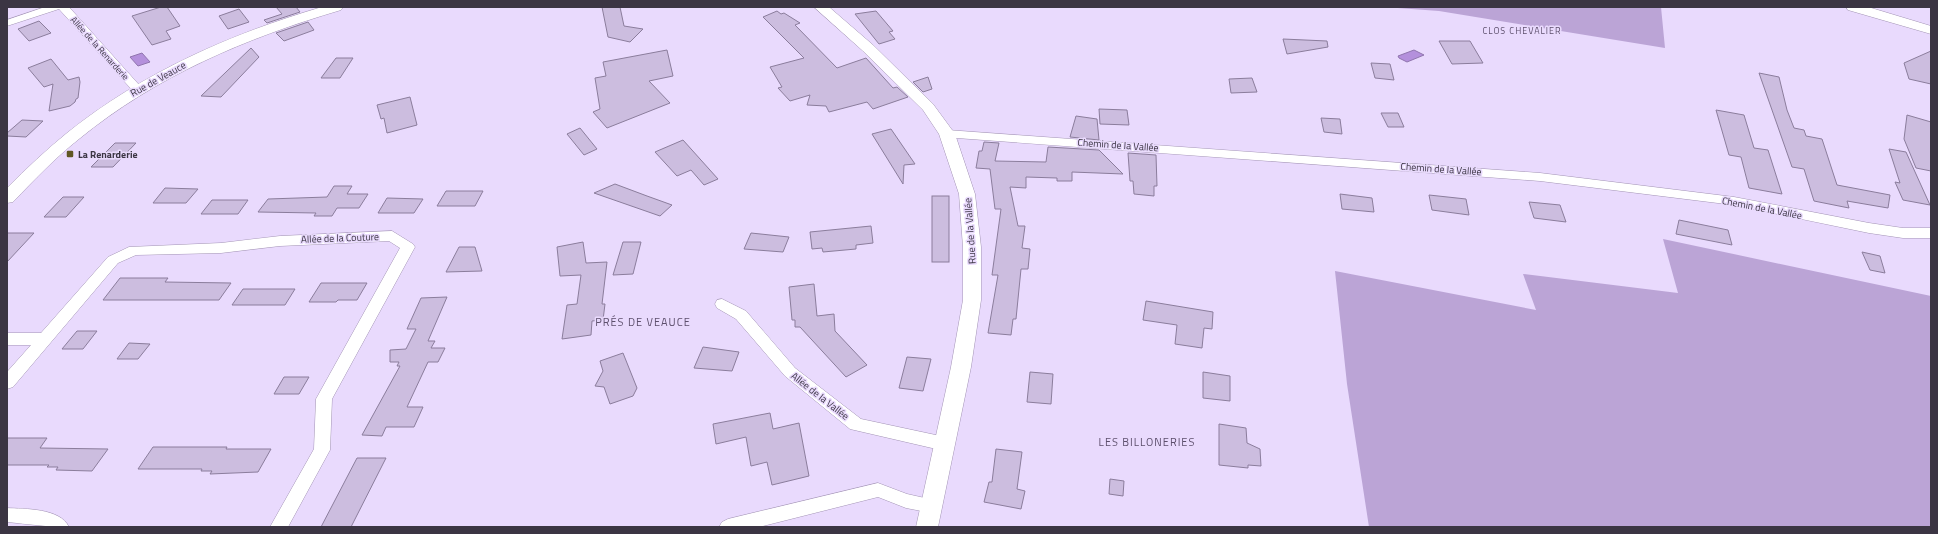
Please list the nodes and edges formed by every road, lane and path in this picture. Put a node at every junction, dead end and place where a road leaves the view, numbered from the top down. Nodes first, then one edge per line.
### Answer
1 (56, 7) edge
2 (63, 7) edge
3 (336, 7) edge
4 (822, 7) edge
5 (1853, 7) edge
6 (7, 23) edge
7 (1931, 30) edge
8 (137, 89) junction
9 (947, 134) junction
10 (7, 198) edge
11 (1931, 233) edge
12 (722, 304) dead end
13 (43, 339) junction
14 (7, 340) edge
15 (7, 383) edge
16 (944, 444) junction
17 (932, 506) junction
18 (7, 515) edge
19 (60, 527) edge
20 (279, 527) edge
21 (728, 527) edge
22 (927, 527) edge

1 - 6 street
2 - 8 street, Allée de la Renarderie
3 - 8 street, Rue de Veauce
4 - 9 street, Rue de la Vallée
5 - 7 street
8 - 10 street, Rue de Veauce
9 - 11 street, Chemin de la Vallée
9 - 16 street, Rue de la Vallée
12 - 16 street, Allée de la Vallée
13 - 14 street
13 - 15 street, Allée de la Couture
13 - 20 street, Allée de la Couture
16 - 17 street, Rue de la Vallée
17 - 21 street
17 - 22 street, Rue de la Vallée
18 - 19 street

